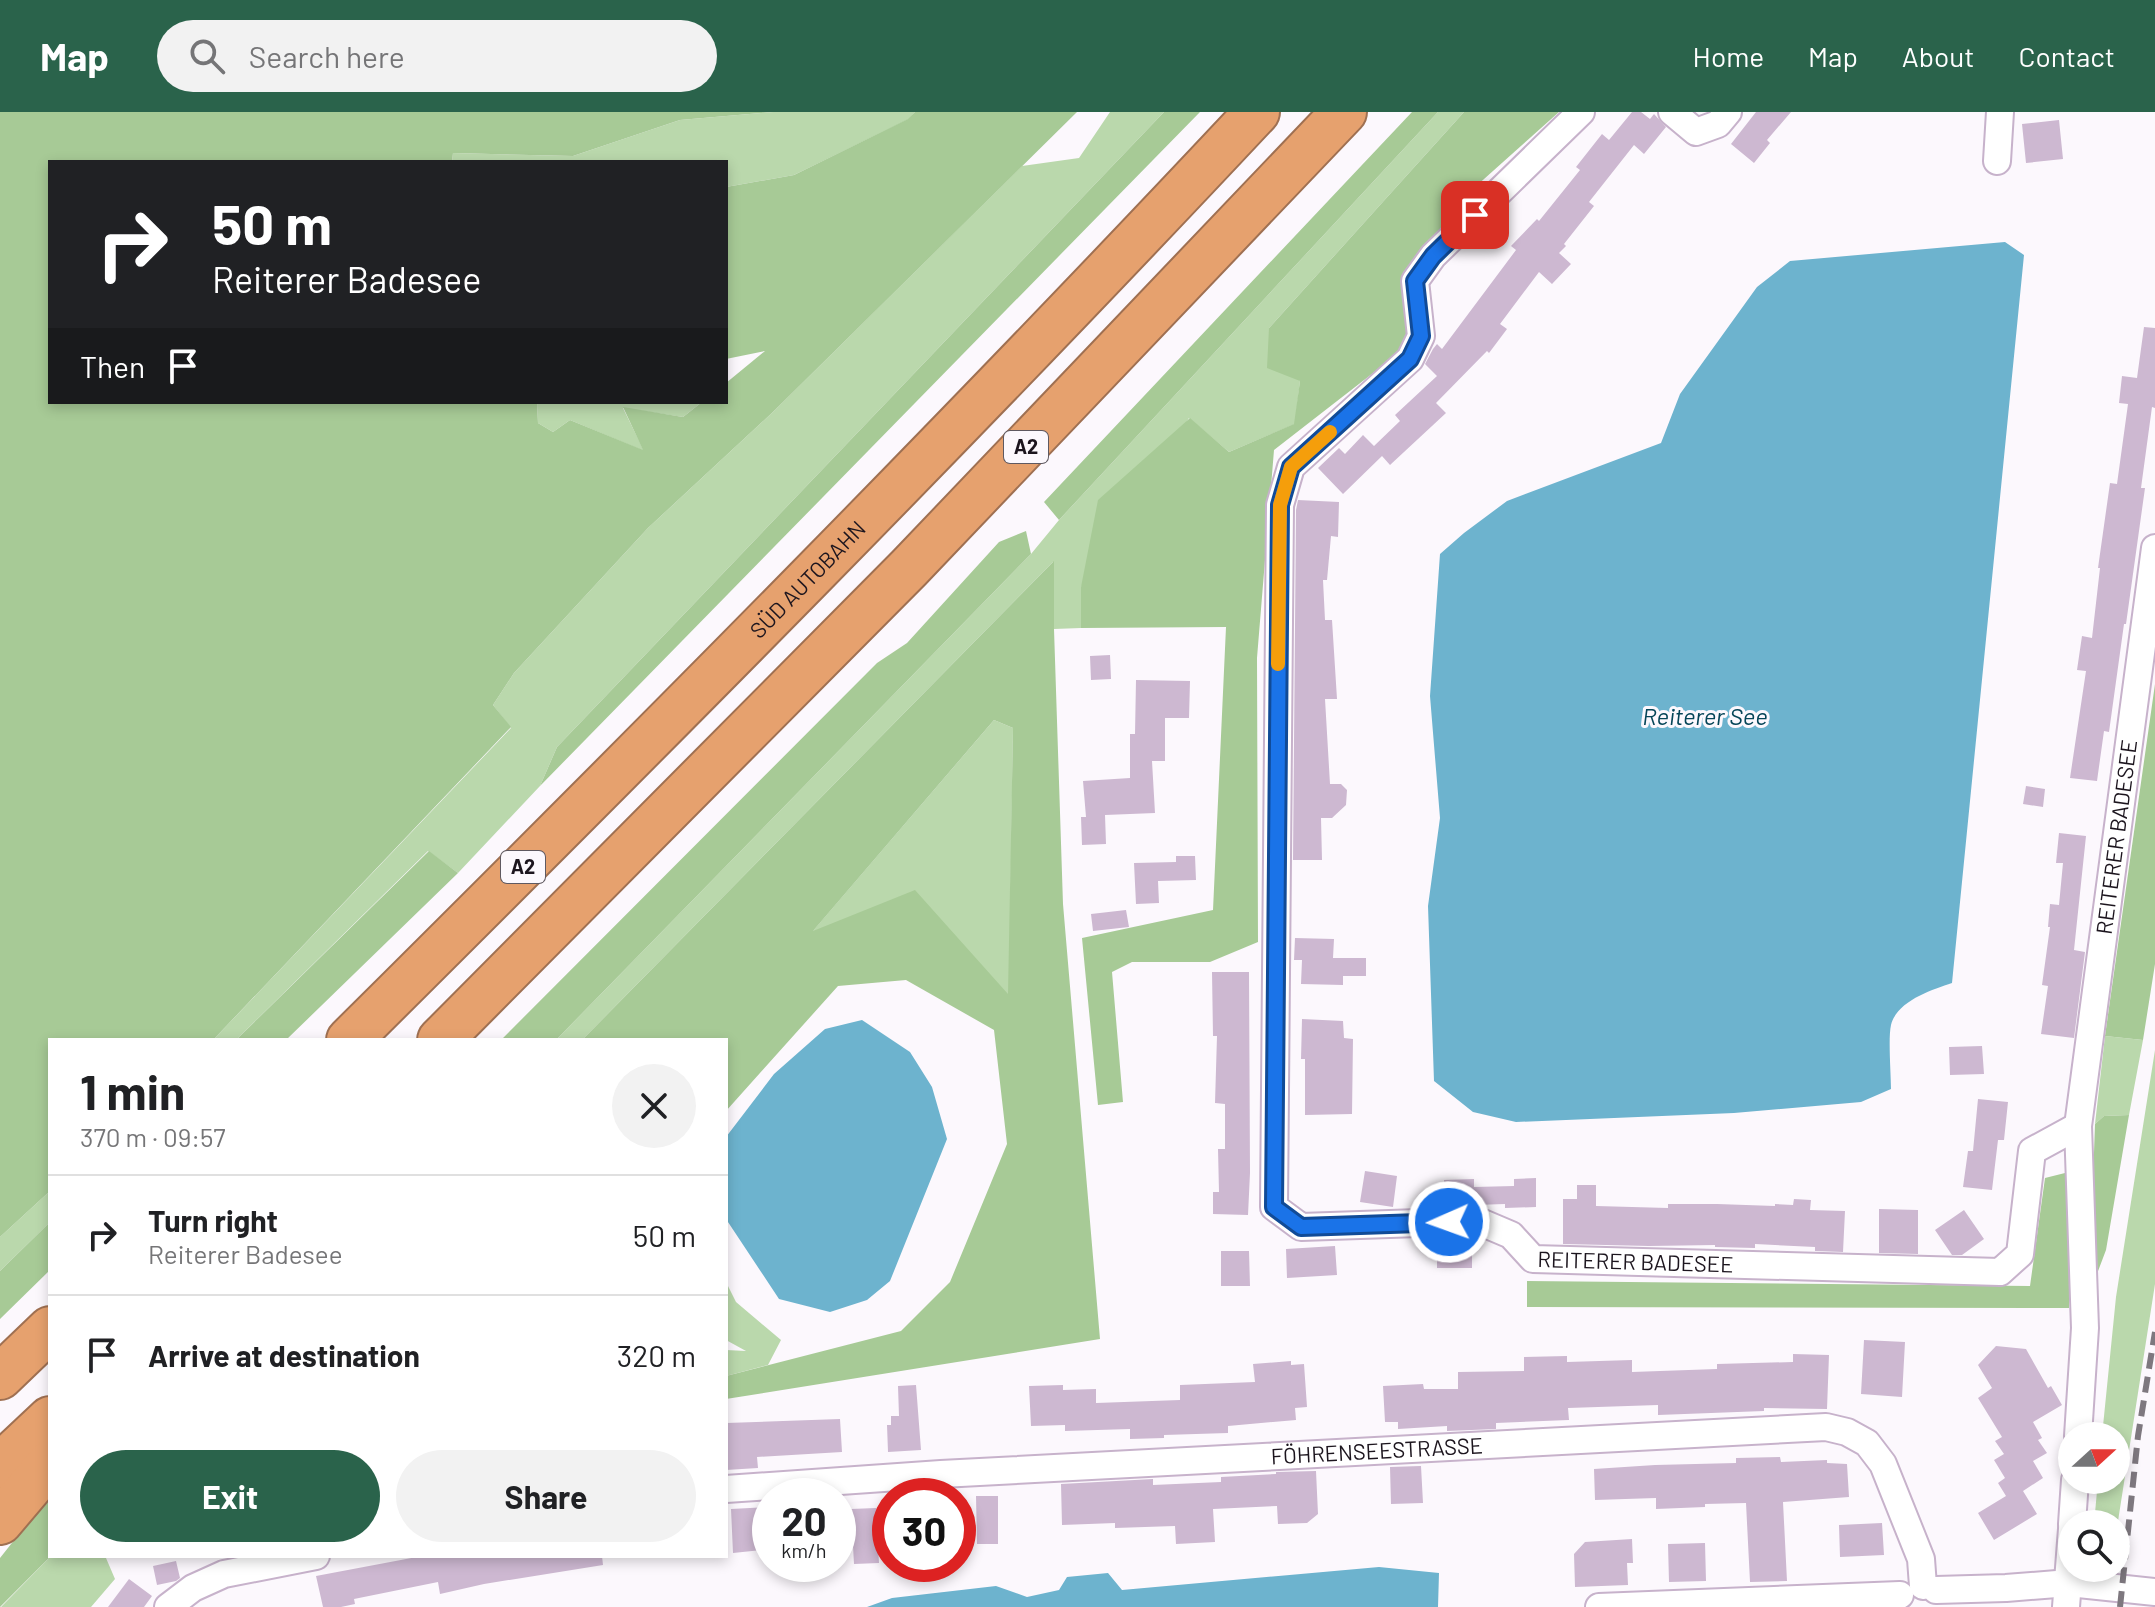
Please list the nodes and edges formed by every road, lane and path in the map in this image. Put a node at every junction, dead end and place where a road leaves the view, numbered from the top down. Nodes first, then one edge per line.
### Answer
1 (1257, 112) edge
2 (1344, 112) edge
3 (1581, 112) edge
4 (1672, 112) edge
5 (1728, 112) edge
6 (2000, 112) edge
7 (1997, 161) dead end
8 (2155, 548) edge
9 (351, 1038) edge
10 (442, 1038) edge
11 (2078, 1126) junction
12 (48, 1331) edge
13 (0, 1377) edge
14 (48, 1421) edge
15 (2079, 1422) edge
16 (48, 1465) edge
17 (0, 1466) edge
18 (728, 1489) edge
19 (0, 1522) edge
20 (306, 1558) edge
21 (2006, 1588) junction
22 (2155, 1592) edge
23 (2068, 1595) edge
24 (1920, 1597) edge
25 (168, 1607) edge
26 (1599, 1607) edge
27 (1976, 1607) edge

1 - 9 highway, SÜD AUTOBAHN / A2
2 - 10 highway, A2
3 - 11 street, REITERER BADESEE
4 - 5 street
6 - 7 street
8 - 11 street, REITERER BADESEE
11 - 15 street, REITERER BADESEE
12 - 13 highway
14 - 17 highway
16 - 19 highway
18 - 24 street, FÖHRENSEESTRASSE
20 - 25 street
21 - 23 street
21 - 24 street
21 - 27 street
22 - 23 street
24 - 26 street

